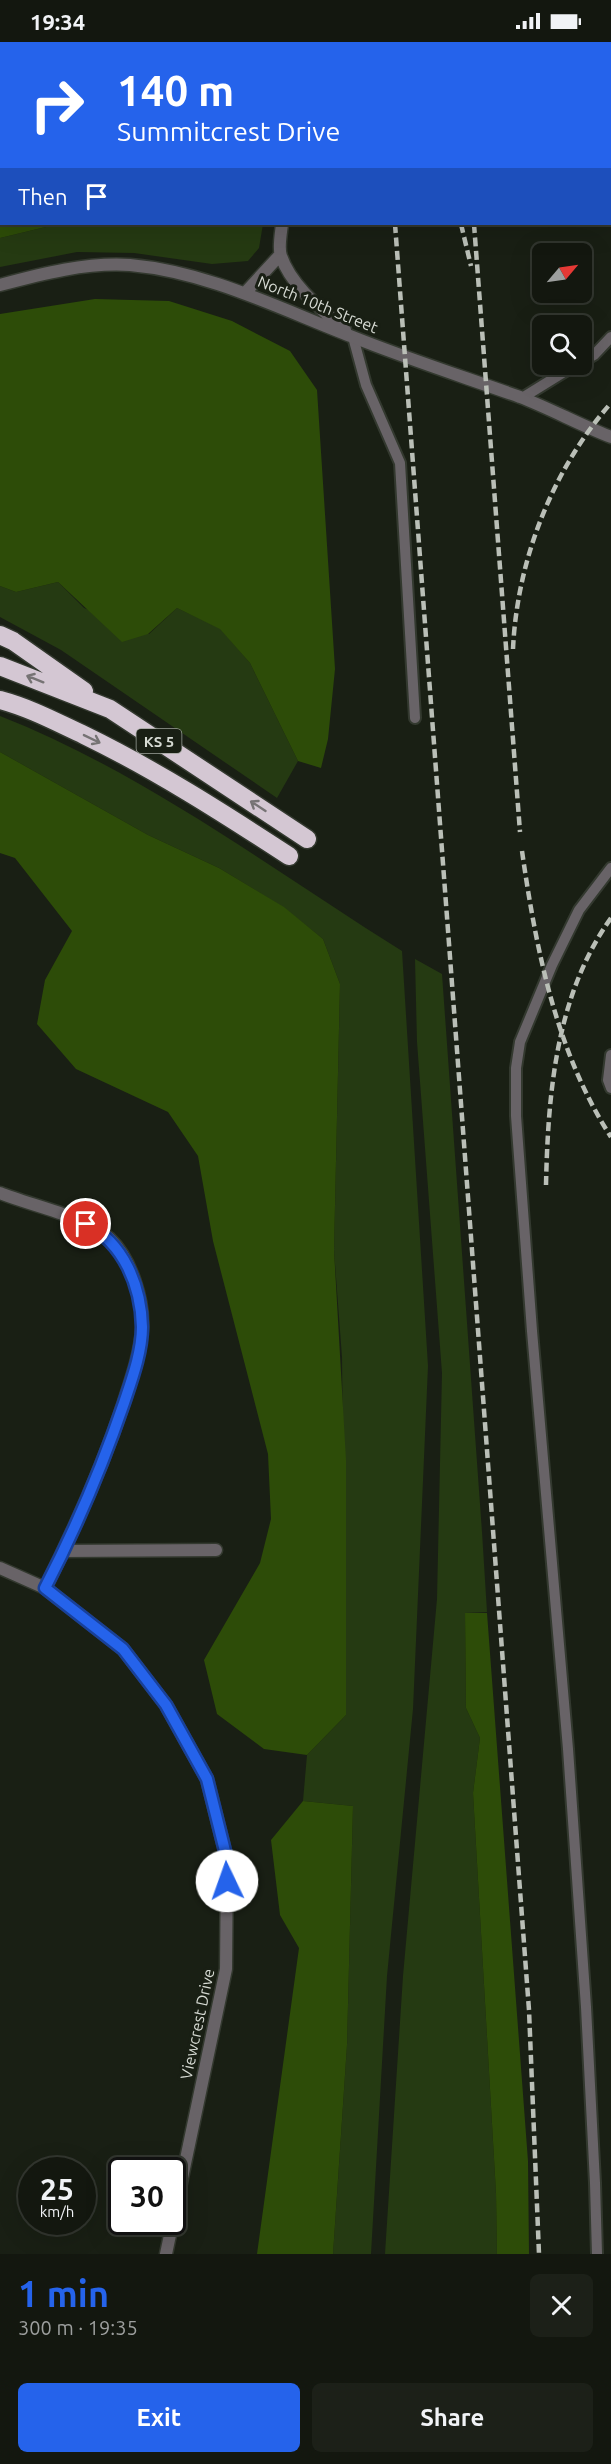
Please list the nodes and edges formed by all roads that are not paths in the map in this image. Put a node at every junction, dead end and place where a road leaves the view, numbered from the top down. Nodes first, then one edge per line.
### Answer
1 (282, 225) edge
2 (280, 255) junction
3 (0, 285) edge
4 (245, 293) junction
5 (353, 337) junction
6 (611, 337) edge
7 (592, 356) edge
8 (559, 375) edge
9 (522, 398) junction
10 (611, 437) edge
11 (0, 635) edge
12 (0, 666) edge
13 (0, 700) edge
14 (110, 709) junction
15 (415, 717) dead end
16 (307, 838) dead end
17 (289, 856) dead end
18 (611, 868) edge
19 (611, 1054) edge
20 (611, 1088) edge
21 (0, 1193) edge
22 (216, 1550) dead end
23 (63, 1551) junction
24 (0, 1568) edge
25 (45, 1588) junction
26 (166, 2254) edge
27 (597, 2254) edge

1 - 2 street
2 - 4 street
2 - 5 street
3 - 4 street, North 10th Street
4 - 5 street, North 10th Street
5 - 9 street, North 10th Street
5 - 15 lane
6 - 7 lane
8 - 9 lane
9 - 10 street, North 10th Street
11 - 14 highway
14 -> 12 highway, KS 5
13 -> 17 highway, KS 5
16 -> 14 highway, KS 5
18 - 27 lane
19 - 20 lane
21 - 23 street
22 - 23 street
23 - 25 street
24 - 25 street, Viewcrest Drive
25 - 26 street, Viewcrest Drive

